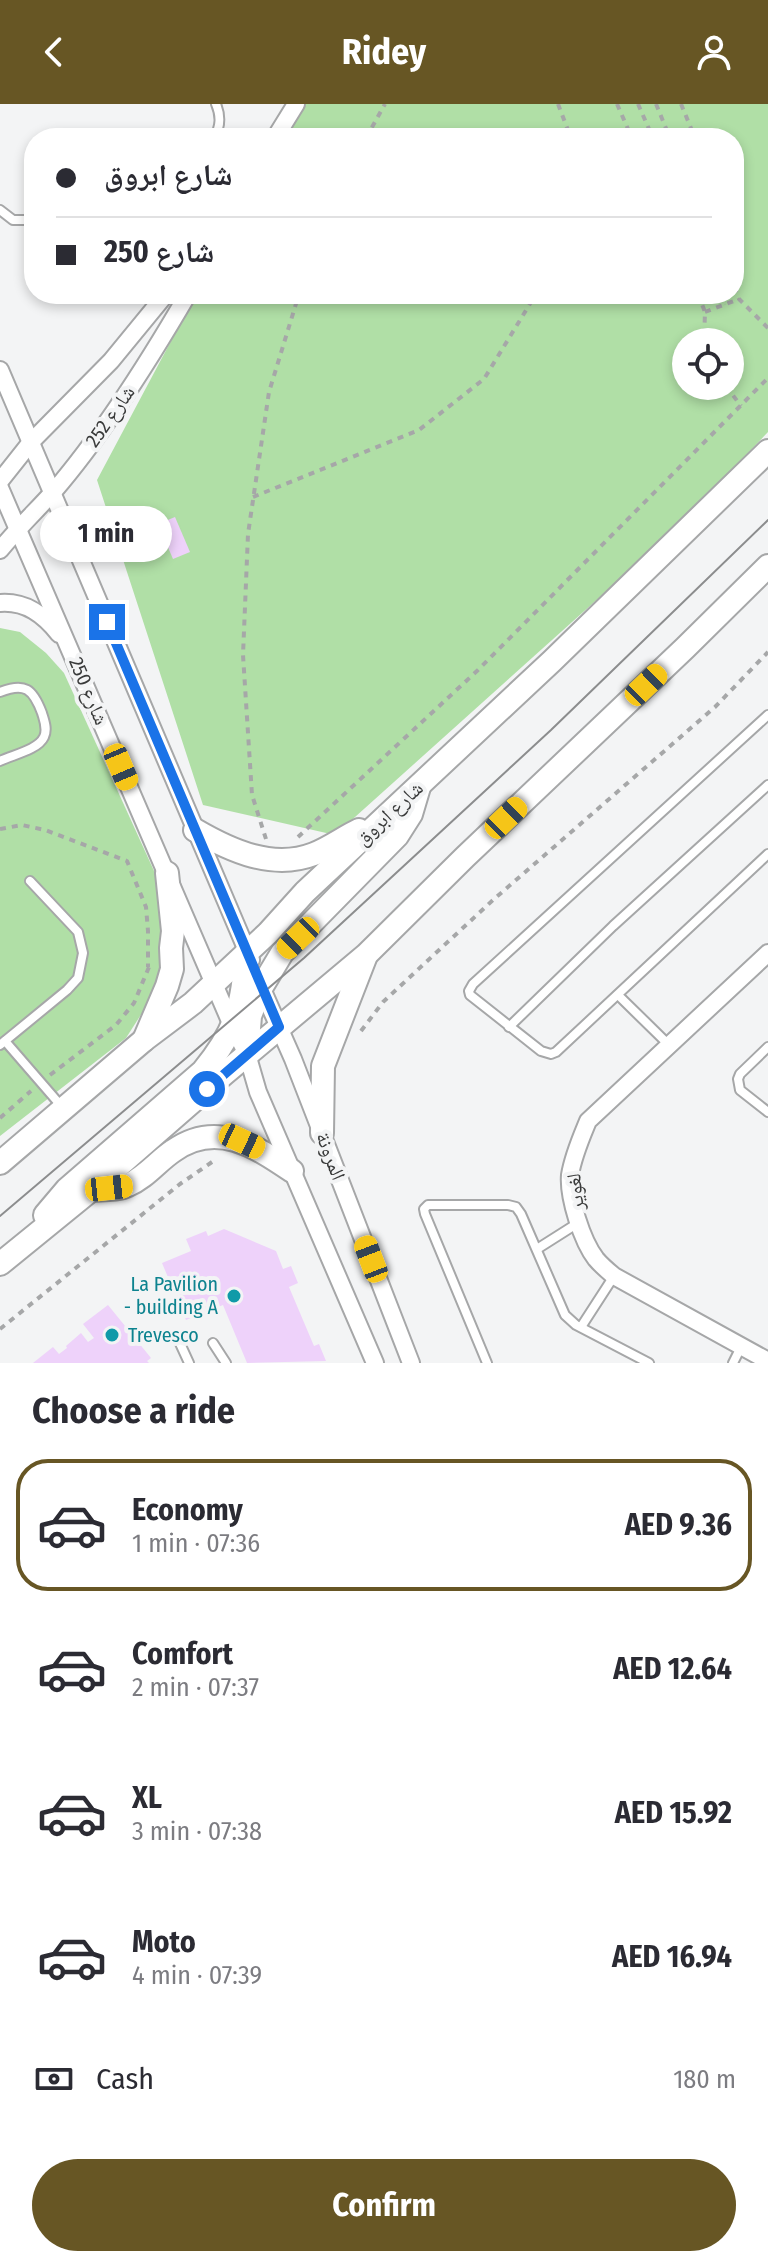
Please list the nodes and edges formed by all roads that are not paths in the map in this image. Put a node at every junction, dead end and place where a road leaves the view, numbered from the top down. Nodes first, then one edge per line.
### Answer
1 (216, 104) edge
2 (296, 104) edge
3 (220, 128) edge
4 (281, 128) edge
5 (0, 210) edge
6 (24, 220) edge
7 (158, 304) edge
8 (182, 304) edge
9 (0, 370) edge
10 (31, 442) junction
11 (768, 451) edge
12 (0, 481) edge
13 (0, 488) edge
14 (53, 493) junction
15 (18, 527) junction
16 (0, 550) edge
17 (768, 566) edge
18 (0, 603) edge
19 (75, 660) junction
20 (0, 692) edge
21 (768, 715) edge
22 (0, 761) edge
23 (419, 785) junction
24 (768, 785) edge
25 (382, 820) junction
26 (195, 830) junction
27 (768, 854) edge
28 (167, 873) junction
29 (30, 881) dead end
30 (247, 951) junction
31 (768, 953) edge
32 (366, 955) junction
33 (214, 984) junction
34 (261, 988) junction
35 (618, 995) junction
36 (233, 1027) junction
37 (279, 1027) junction
38 (509, 1027) junction
39 (144, 1040) junction
40 (3, 1043) edge
41 (670, 1045) junction
42 (768, 1047) edge
43 (247, 1054) junction
44 (63, 1108) junction
45 (768, 1112) edge
46 (322, 1133) junction
47 (0, 1163) edge
48 (292, 1171) junction
49 (91, 1190) junction
50 (579, 1222) junction
51 (27, 1243) junction
52 (537, 1249) junction
53 (0, 1264) edge
54 (614, 1276) junction
55 (581, 1327) junction
56 (178, 1339) dead end
57 (213, 1343) dead end
58 (741, 1346) junction
59 (768, 1361) edge
60 (189, 1363) edge
61 (226, 1363) edge
62 (375, 1363) edge
63 (411, 1363) edge
64 (487, 1363) edge
65 (649, 1363) edge
66 (733, 1363) edge

1 - 3 lane
2 - 4 street
5 - 6 lane
7 - 10 street, شارع 252
8 - 14 street, شارع 252
9 - 10 street
10 - 12 street, شارع 252
10 - 14 street
11 - 23 street, شارع ابروق
13 - 15 street, شارع 250
14 - 15 street, شارع 252
14 - 26 street
15 - 16 street, شارع 252
15 - 19 street, شارع 250
17 - 32 street
18 - 19 street
19 - 28 street, شارع 250
20 - 22 lane
21 - 38 lane
23 - 25 street, شارع ابروق
23 - 34 street
24 - 38 lane
25 - 26 street
25 - 30 street, شارع ابروق
26 - 30 street
27 - 35 lane
28 - 33 street, شارع 250
28 - 39 street
29 - 40 lane
30 - 33 street, شارع ابروق
30 - 34 street, المرونة
30 - 36 street
31 - 41 street, لغوير
32 - 37 street
32 - 46 street
33 - 36 street, المرونة
33 - 39 street, شارع ابروق
34 - 37 street, المرونة
34 - 43 street
35 - 38 lane
35 - 41 lane
36 - 43 street, المرونة
36 - 51 street
37 - 43 street
37 - 46 street, المرونة
39 - 44 street, شارع ابروق
40 - 44 lane
41 - 50 street, لغوير
42 - 45 lane
43 - 48 street, المرونة
43 - 49 street
44 - 47 street, شارع ابروق
46 - 63 street, المرونة
48 - 49 street
48 - 62 street, المرونة
49 - 51 street
50 - 52 lane
50 - 54 street, لغوير
51 - 53 street
52 - 55 lane
52 - 64 lane
54 - 55 lane
54 - 58 street, لغوير
55 - 65 lane
56 - 60 lane
57 - 61 lane
58 - 59 street, لغوير
58 - 66 lane

